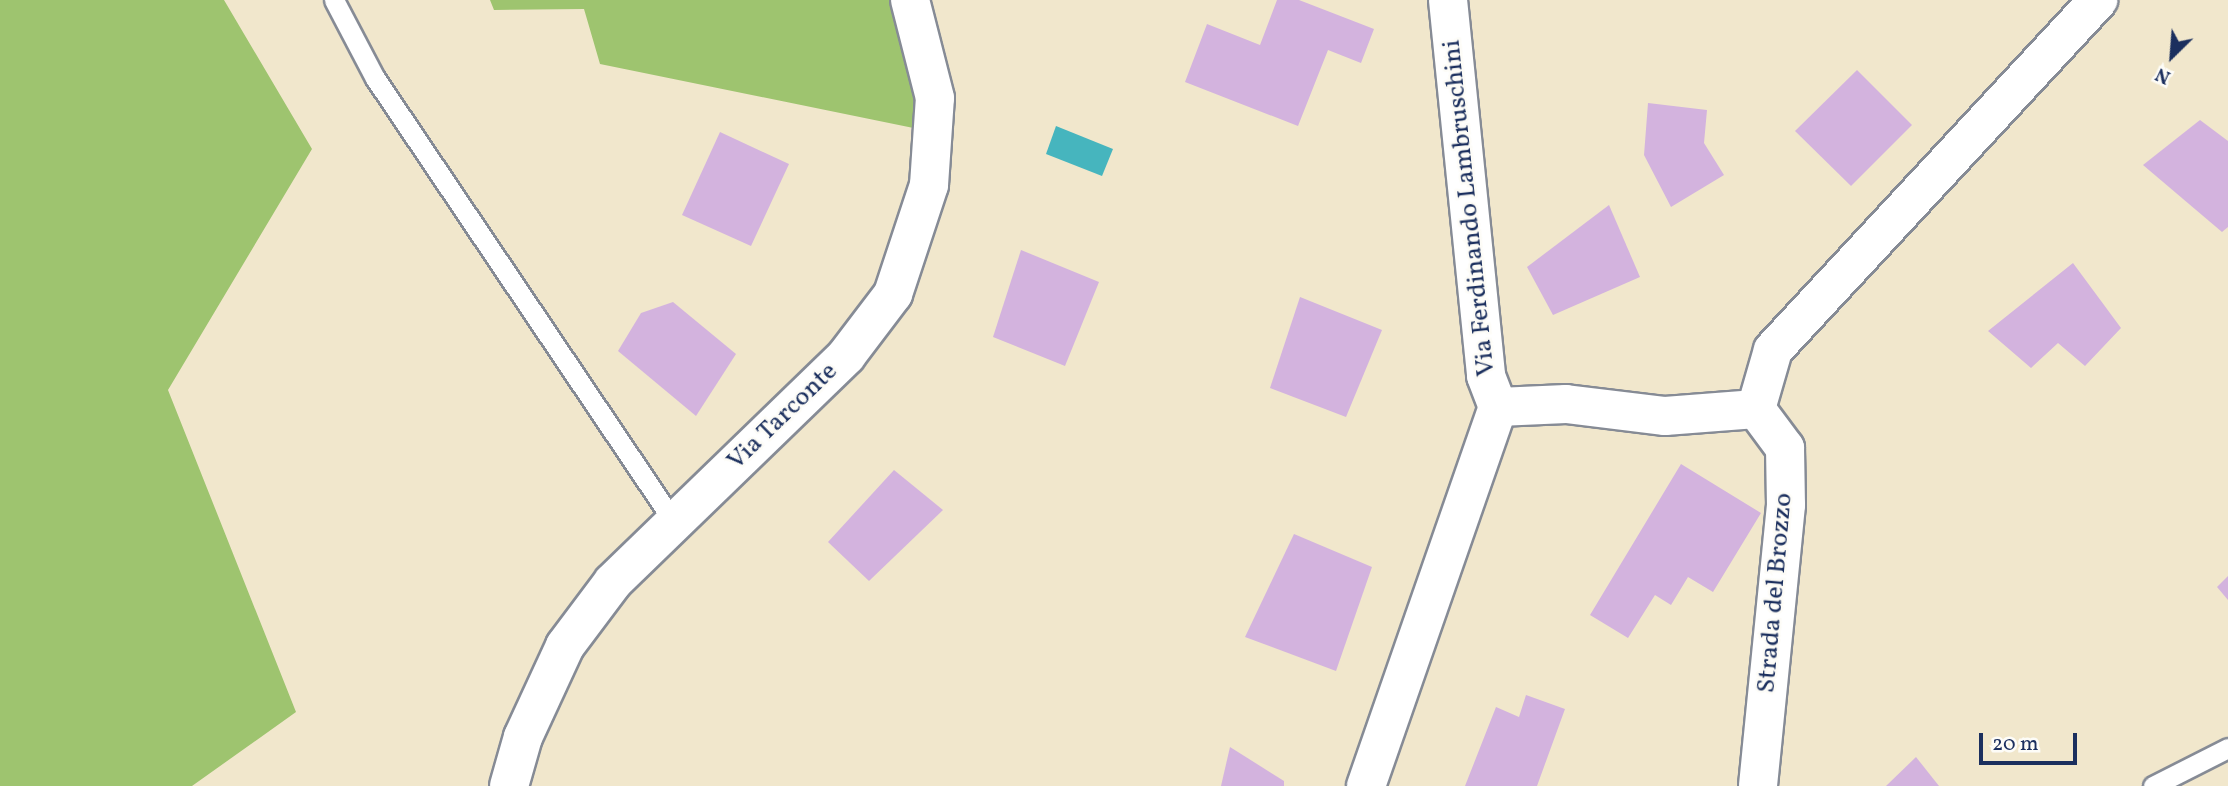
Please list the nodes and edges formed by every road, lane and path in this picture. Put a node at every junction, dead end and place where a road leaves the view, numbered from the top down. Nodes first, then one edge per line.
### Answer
1 (334, 0) edge
2 (910, 0) edge
3 (1448, 0) edge
4 (2098, 0) edge
5 (1498, 407) junction
6 (1756, 409) junction
7 (674, 522) junction
8 (2228, 748) edge
9 (509, 786) edge
10 (1366, 786) edge
11 (1758, 786) edge
12 (2153, 786) edge

1 - 7 lane
2 - 7 street, Via Tarconte
3 - 5 street, Via Ferdinando Lambruschini
4 - 6 street
5 - 6 street, Via Ferdinando Lambruschini
5 - 10 street
6 - 11 street, Strada del Brozzo
7 - 9 street, Via Tarconte
8 - 12 lane

